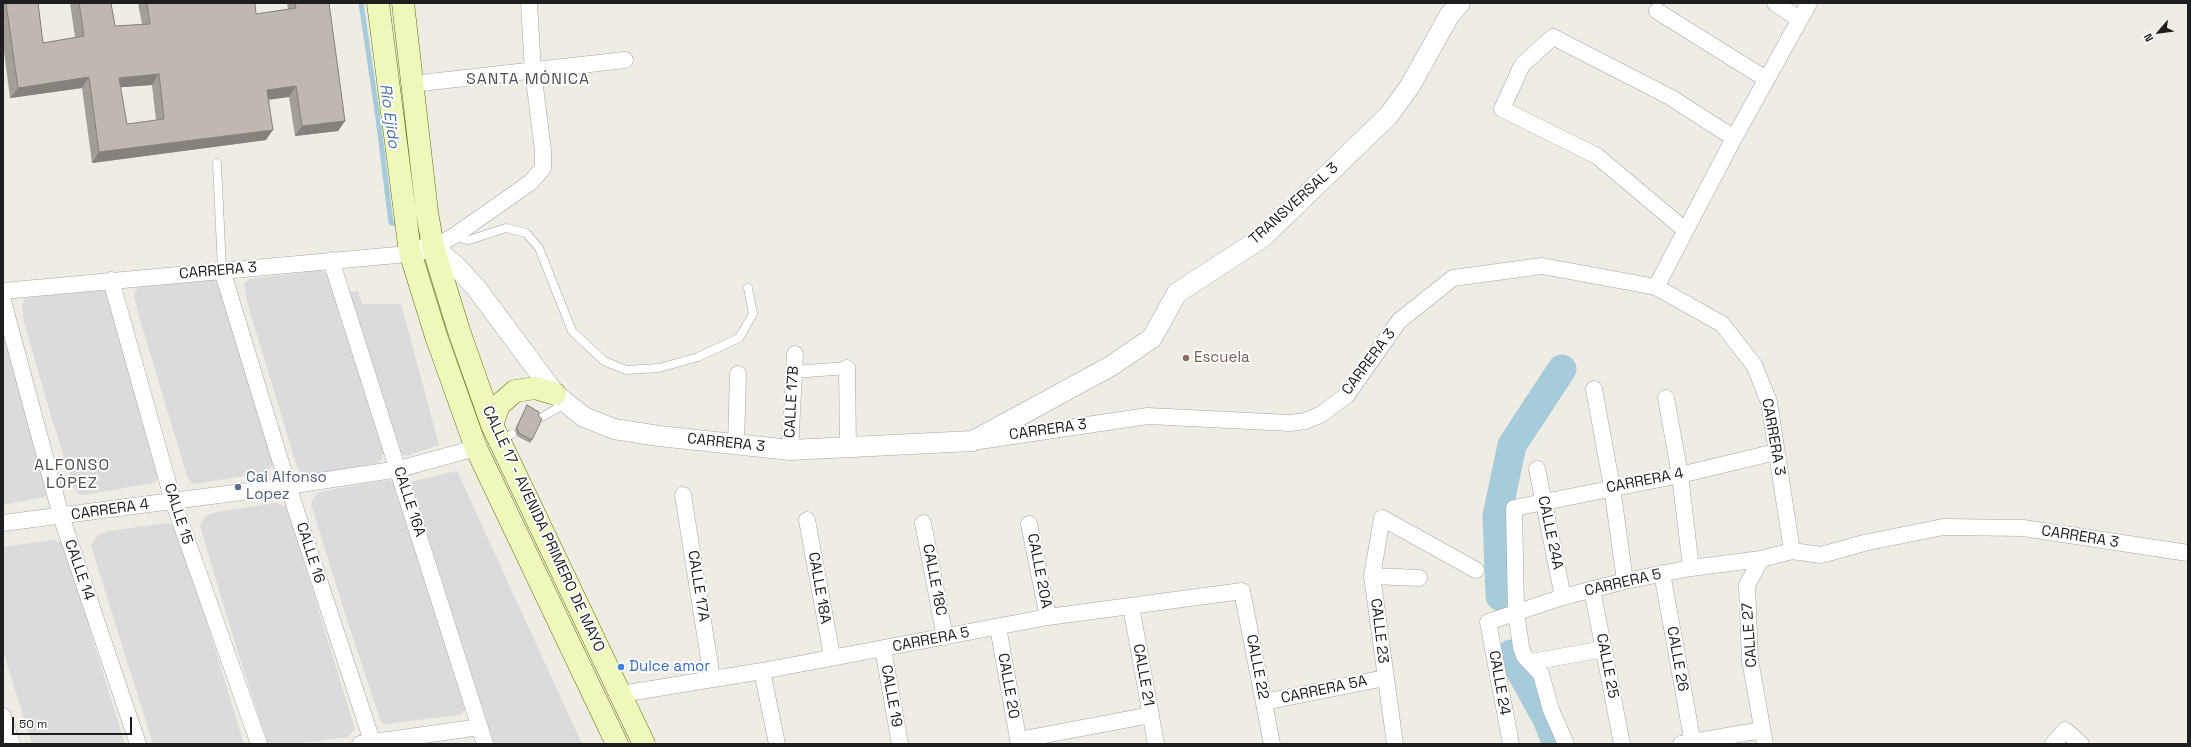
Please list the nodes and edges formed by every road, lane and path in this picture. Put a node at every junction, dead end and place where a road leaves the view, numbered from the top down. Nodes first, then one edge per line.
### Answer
1 (378, 3) edge
2 (403, 3) edge
3 (529, 3) edge
4 (1460, 3) edge
5 (1775, 3) edge
6 (1809, 3) edge
7 (1657, 11) dead end
8 (1799, 19) junction
9 (625, 60) dead end
10 (533, 70) junction
11 (1766, 80) junction
12 (412, 84) junction
13 (1734, 138) junction
14 (217, 164) dead end
15 (1685, 230) junction
16 (454, 236) junction
17 (433, 247) junction
18 (403, 254) junction
19 (331, 260) junction
20 (222, 270) junction
21 (111, 280) junction
22 (1656, 287) junction
23 (748, 288) dead end
24 (3, 291) edge
25 (3, 301) edge
26 (795, 354) dead end
27 (847, 368) joint
28 (794, 372) junction
29 (738, 374) dead end
30 (1594, 389) dead end
31 (1666, 398) dead end
32 (560, 399) junction
33 (542, 417) edge
34 (502, 433) junction
35 (972, 441) junction
36 (736, 444) junction
37 (848, 448) junction
38 (472, 449) junction
39 (790, 450) junction
40 (1776, 452) junction
41 (1537, 469) dead end
42 (399, 470) junction
43 (1680, 475) junction
44 (288, 486) junction
45 (1612, 487) junction
46 (683, 494) dead end
47 (1543, 501) junction
48 (173, 502) junction
49 (62, 516) junction
50 (807, 520) dead end
51 (3, 523) edge
52 (923, 523) dead end
53 (1029, 524) dead end
54 (1792, 551) junction
55 (2188, 553) edge
56 (1761, 559) junction
57 (1691, 568) junction
58 (1476, 570) dead end
59 (1662, 573) junction
60 (1372, 576) junction
61 (1419, 578) dead end
62 (1625, 581) junction
63 (1592, 589) junction
64 (1242, 591) joint
65 (1563, 597) junction
66 (1130, 606) junction
67 (1516, 612) junction
68 (1048, 617) junction
69 (1488, 622) joint
70 (998, 627) junction
71 (945, 637) junction
72 (883, 649) junction
73 (1604, 649) junction
74 (832, 656) junction
75 (1531, 662) junction
76 (762, 671) junction
77 (712, 678) junction
78 (1385, 678) junction
79 (620, 694) junction
80 (1264, 702) junction
81 (1151, 715) junction
82 (3, 716) edge
83 (480, 727) junction
84 (1763, 737) edge
85 (1018, 742) edge
86 (368, 743) edge
87 (1689, 743) edge
88 (12, 744) edge
89 (138, 744) edge
90 (259, 744) edge
91 (485, 744) edge
92 (617, 744) edge
93 (644, 744) edge
94 (778, 744) edge
95 (900, 744) edge
96 (1156, 744) edge
97 (1272, 744) edge
98 (1395, 744) edge
99 (1511, 744) edge
100 (1566, 744) edge
101 (1622, 744) edge
102 (2053, 744) edge
103 (2081, 744) edge

1 - 18 main road, CALLE 17 - AVENIDA PRIMERO DE MAYO
2 - 12 main road, CALLE 17 - AVENIDA PRIMERO DE MAYO
3 - 10 street
4 - 35 street, TRANSVERSAL 3
5 - 8 street
6 - 8 street
7 - 11 street
8 - 11 street
9 - 10 street
10 - 12 street
10 - 16 street, CARRERA 3
11 - 13 street
12 - 17 main road, CALLE 17 - AVENIDA PRIMERO DE MAYO
13 - 15 street
13 - 15 street
14 - 20 lane
15 - 22 street
16 - 17 street, CARRERA 3
16 - 23 lane
17 - 18 street, CARRERA 3
17 - 32 street, CARRERA 3
17 - 34 main road, CALLE 17 - AVENIDA PRIMERO DE MAYO
18 - 19 street, CARRERA 3
18 - 38 main road, CALLE 17 - AVENIDA PRIMERO DE MAYO
19 - 20 street, CARRERA 3
19 - 42 street, CALLE 16A
20 - 21 street, CARRERA 3
20 - 44 street, CALLE 16
21 - 24 street, CARRERA 3
21 - 48 street, CALLE 15
22 - 35 street, CARRERA 3
22 - 40 street, CARRERA 3
25 - 49 street, CALLE 14
26 - 28 street, CALLE 17B
27 - 28 street
27 - 37 street
28 - 39 street, CALLE 17B
29 - 36 street
30 - 45 street
31 - 43 street
32 - 33 lane
32 - 34 main road
32 - 36 street, CARRERA 3
34 - 79 main road, CALLE 17 - AVENIDA PRIMERO DE MAYO
35 - 37 street, CARRERA 3
36 - 39 street, CARRERA 3
37 - 39 street, CARRERA 3
38 - 42 street, CARRERA 4
38 - 92 main road, CALLE 17 - AVENIDA PRIMERO DE MAYO
40 - 43 street, CARRERA 4
40 - 54 street, CARRERA 3
41 - 47 street, CALLE 24A
42 - 44 street, CARRERA 4
42 - 83 street, CALLE 16A
43 - 45 street, CARRERA 4
43 - 57 street
44 - 48 street, CARRERA 4
44 - 86 street, CALLE 16
45 - 47 street, CARRERA 4
45 - 62 street
46 - 77 street, CALLE 17A
47 - 65 street, CALLE 24A
47 - 67 street, CARRERA 4
48 - 49 street, CARRERA 4
48 - 90 street, CALLE 15
49 - 51 street, CARRERA 4
49 - 89 street, CALLE 14
50 - 74 street, CALLE 18A
52 - 71 street, CALLE 18C
53 - 68 street, CALLE 20A
54 - 55 street, CARRERA 3
54 - 56 street
56 - 57 street, CARRERA 5
56 - 84 street, CALLE 27
57 - 59 street, CARRERA 5
58 - 60 street, CALLE 23
59 - 62 street, CARRERA 5
59 - 87 street, CALLE 26
60 - 61 street
60 - 78 street, CALLE 23
62 - 63 street, CARRERA 5
63 - 65 street, CARRERA 5
63 - 73 street, CALLE 25
64 - 66 street, CARRERA 5
64 - 80 street, CALLE 22
65 - 67 street, CARRERA 5
66 - 68 street, CARRERA 5
66 - 81 street, CALLE 21
67 - 69 street, CARRERA 5
67 - 75 street
68 - 70 street, CARRERA 5
69 - 99 street, CALLE 24
70 - 71 street, CARRERA 5
70 - 85 street, CALLE 20
71 - 72 street, CARRERA 5
72 - 74 street, CARRERA 5
72 - 95 street, CALLE 19
73 - 75 street
73 - 101 street, CALLE 25
74 - 76 street, CARRERA 5
75 - 100 street
76 - 77 street, CARRERA 5
76 - 94 street
77 - 79 street, CARRERA 5
78 - 80 street, CARRERA 5A
78 - 98 street, CALLE 23
79 - 93 main road, CALLE 17 - AVENIDA PRIMERO DE MAYO
80 - 97 street, CALLE 22
81 - 85 street
81 - 96 street, CALLE 21
82 - 88 street
83 - 86 street
83 - 91 street, CALLE 16A
84 - 87 street
102 - 103 street

